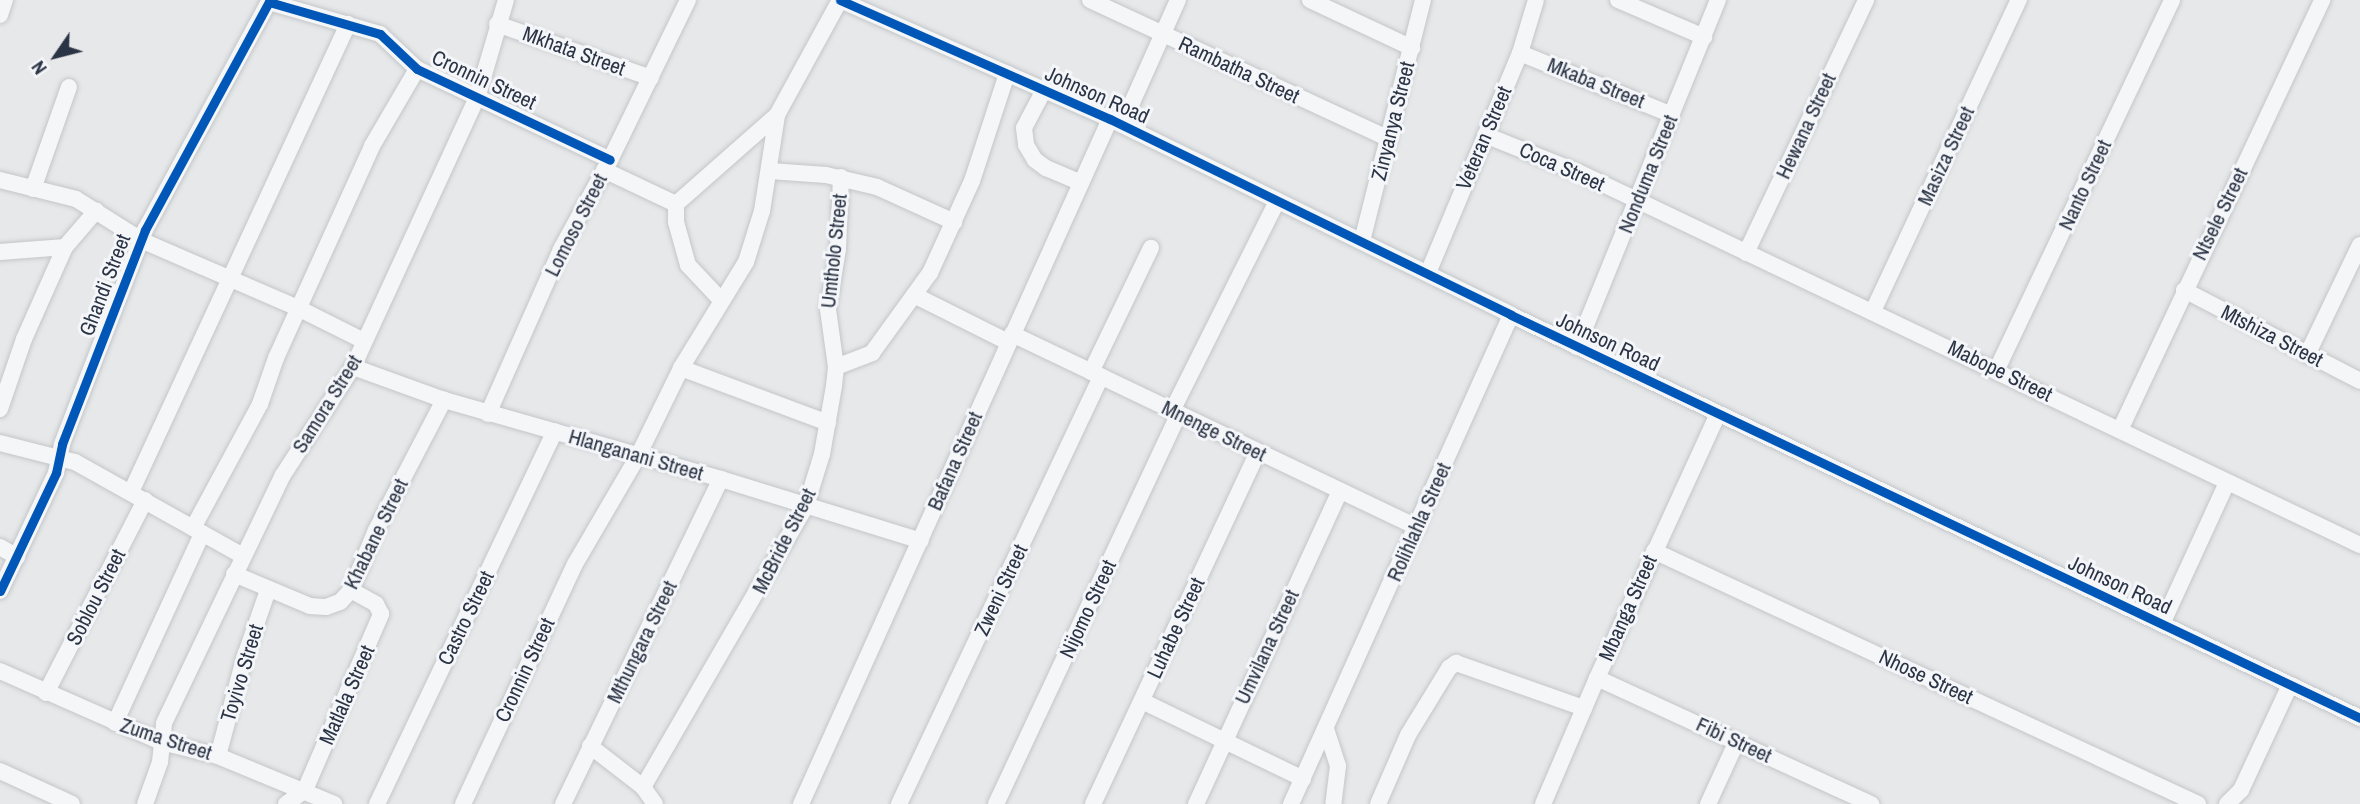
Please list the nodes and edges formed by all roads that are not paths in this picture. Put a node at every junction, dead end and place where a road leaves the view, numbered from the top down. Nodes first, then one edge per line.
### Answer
1 (5, 0) edge
2 (506, 0) edge
3 (688, 0) edge
4 (840, 0) edge
5 (1090, 0) edge
6 (1178, 0) edge
7 (1310, 0) edge
8 (1423, 0) edge
9 (1536, 0) edge
10 (1618, 0) edge
11 (1718, 0) edge
12 (1866, 0) edge
13 (2019, 0) edge
14 (2172, 0) edge
15 (2322, 0) edge
16 (269, 2) joint
17 (0, 15) edge
18 (348, 24) junction
19 (497, 24) junction
20 (1162, 34) junction
21 (1703, 37) junction
22 (1412, 48) junction
23 (1520, 53) junction
24 (417, 69) junction
25 (1007, 74) junction
26 (650, 78) junction
27 (69, 87) dead end
28 (1044, 90) junction
29 (478, 95) junction
30 (777, 115) junction
31 (1672, 115) junction
32 (1116, 122) junction
33 (1485, 135) junction
34 (1389, 138) junction
35 (607, 165) junction
36 (770, 170) junction
37 (841, 177) junction
38 (0, 180) edge
39 (1081, 183) junction
40 (33, 189) junction
41 (1277, 201) junction
42 (1638, 201) junction
43 (676, 204) junction
44 (96, 211) junction
45 (954, 222) junction
46 (143, 241) junction
47 (1362, 241) junction
48 (2360, 245) edge
49 (65, 247) junction
50 (1151, 247) dead end
51 (0, 252) edge
52 (1746, 253) junction
53 (1428, 273) junction
54 (229, 278) junction
55 (2353, 278) edge
56 (2184, 290) junction
57 (914, 295) junction
58 (721, 300) junction
59 (298, 308) junction
60 (1873, 311) junction
61 (1511, 315) junction
62 (1010, 338) junction
63 (364, 341) junction
64 (1577, 347) junction
65 (2307, 355) junction
66 (353, 367) junction
67 (835, 367) junction
68 (681, 368) junction
69 (1997, 369) junction
70 (1096, 374) junction
71 (2360, 381) edge
72 (444, 400) junction
73 (0, 409) edge
74 (1176, 413) junction
75 (488, 414) junction
76 (1718, 414) junction
77 (828, 423) junction
78 (2120, 429) junction
79 (555, 431) junction
80 (0, 443) edge
81 (1258, 452) junction
82 (60, 457) junction
83 (637, 458) junction
84 (721, 479) junction
85 (2227, 483) junction
86 (1340, 491) junction
87 (131, 492) junction
88 (145, 500) junction
89 (806, 506) junction
90 (1417, 527) junction
91 (198, 531) junction
92 (920, 541) junction
93 (2360, 545) edge
94 (0, 547) edge
95 (1654, 551) junction
96 (243, 556) junction
97 (17, 557) junction
98 (234, 574) junction
99 (268, 590) junction
100 (351, 590) junction
101 (0, 591) edge
102 (2162, 624) junction
103 (0, 671) edge
104 (1597, 678) junction
105 (2290, 685) junction
106 (46, 693) junction
107 (1142, 701) junction
108 (1584, 708) junction
109 (2360, 718) edge
110 (115, 723) junction
111 (1326, 729) junction
112 (1223, 741) junction
113 (1737, 741) junction
114 (161, 742) junction
115 (590, 746) junction
116 (218, 756) junction
117 (0, 771) edge
118 (1303, 779) junction
119 (643, 787) junction
120 (304, 790) junction
121 (1864, 803) edge
122 (72, 804) edge
123 (145, 804) edge
124 (286, 804) edge
125 (334, 804) edge
126 (377, 804) edge
127 (463, 804) edge
128 (563, 804) edge
129 (655, 804) edge
130 (801, 804) edge
131 (899, 804) edge
132 (996, 804) edge
133 (1093, 804) edge
134 (1196, 804) edge
135 (1291, 804) edge
136 (1333, 804) edge
137 (1378, 804) edge
138 (1543, 804) edge
139 (1708, 804) edge
140 (2198, 804) edge
141 (2227, 804) edge

1 - 17 street
2 - 19 street, Samora Street
3 - 26 street, Lomoso Street
4 - 25 street, Johnson Road
4 - 30 street
5 - 20 street, Rambatha Street
6 - 20 street, Bafana Street
7 - 22 street
8 - 22 street, Zinyanya Street
9 - 23 street, Veteran Street
10 - 21 street
11 - 21 street, Nonduma Street
12 - 52 street, Hewana Street
13 - 60 street, Masiza Street
14 - 69 street, Nanto Street
15 - 56 street, Ntsele Street
16 - 18 street, Cronnin Street
16 - 46 street, Ghandi Street
18 - 24 street, Cronnin Street
18 - 54 street
19 - 26 street, Mkhata Street
19 - 29 street, Samora Street
20 - 32 street, Bafana Street
20 - 34 street, Rambatha Street
21 - 31 street, Nonduma Street
22 - 34 street, Zinyanya Street
23 - 31 street, Mkaba Street
23 - 33 street, Veteran Street
24 - 29 street, Cronnin Street
24 - 59 street
25 - 28 street, Johnson Road
25 - 45 street
26 - 35 street, Lomoso Street
27 - 40 street
28 - 32 street, Johnson Road
28 - 39 street
29 - 35 street, Cronnin Street
29 - 63 street, Samora Street
30 - 36 street, Cronnin Street
30 - 43 street
31 - 42 street, Nonduma Street
32 - 39 street, Bafana Street
32 - 41 street, Johnson Road
33 - 42 street, Coca Street
33 - 53 street, Veteran Street
34 - 47 street, Zinyanya Street
35 - 43 street, Cronnin Street
35 - 75 street, Lomoso Street
36 - 37 street
36 - 58 street, Cronnin Street
37 - 45 street
37 - 67 street, Umtholo Street
38 - 40 street
39 - 62 street, Bafana Street
40 - 44 street
41 - 47 street, Johnson Road
41 - 74 street, Nijomo Street
42 - 52 street, Mabope Street
42 - 64 street, Nonduma Street
43 - 58 street
44 - 46 street
44 - 49 street
45 - 57 street
46 - 54 street
46 - 82 street, Ghandi Street
47 - 53 street, Johnson Road
48 - 55 street
49 - 51 street
49 - 73 street
50 - 70 street, Zweni Street
52 - 60 street, Mabope Street
53 - 61 street, Johnson Road
54 - 59 street
54 - 87 street
55 - 65 street
56 - 65 street, Mtshiza Street
56 - 78 street, Ntsele Street
57 - 62 street, Mnenge Street
57 - 67 street
58 - 68 street, Cronnin Street
59 - 63 street
59 - 91 street
60 - 69 street, Mabope Street
61 - 64 street, Johnson Road
61 - 90 street, Rolihlahla Street
62 - 70 street, Mnenge Street
62 - 92 street, Bafana Street
63 - 66 street, Samora Street
64 - 76 street, Johnson Road
65 - 71 street, Mtshiza Street
66 - 72 street, Hlanganani Street
66 - 96 street, Samora Street
67 - 77 street, McBride Street
68 - 77 street
68 - 83 street, Cronnin Street
69 - 78 street, Mabope Street
70 - 74 street, Mnenge Street
70 - 131 street, Zweni Street
72 - 75 street, Hlanganani Street
72 - 100 street, Khabane Street
74 - 81 street, Mnenge Street
74 - 132 street, Nijomo Street
75 - 79 street, Hlanganani Street
76 - 95 street, Mbanga Street
76 - 102 street, Johnson Road
77 - 89 street, McBride Street
78 - 85 street, Mabope Street
79 - 83 street, Hlanganani Street
79 - 126 street, Castro Street
80 - 82 street
81 - 86 street, Mnenge Street
81 - 107 street, Luhabe Street
82 - 87 street
82 - 97 street, Ghandi Street
83 - 84 street, Hlanganani Street
83 - 127 street, Cronnin Street
84 - 89 street, Hlanganani Street
84 - 115 street, Mthungara Street
85 - 93 street, Mabope Street
85 - 102 street
86 - 90 street, Mnenge Street
86 - 112 street, Umvilana Street
87 - 88 street
88 - 91 street
88 - 106 street, Soblou Street
89 - 92 street, Hlanganani Street
89 - 119 street, McBride Street
90 - 111 street, Rolihlahla Street
91 - 96 street
91 - 110 street
92 - 130 street, Bafana Street
94 - 97 street
95 - 104 street, Mbanga Street
95 - 140 street, Nhose Street
96 - 98 street, Samora Street
97 - 101 street, Ghandi Street
98 - 99 street, Khabane Street
98 - 114 street, Samora Street
99 - 100 street, Khabane Street
99 - 116 street, Toyivo Street
100 - 120 street, Matlala Street
102 - 105 street, Johnson Road
103 - 106 street, Zuma Street
104 - 108 street, Mbanga Street
104 - 113 street, Fibi Street
105 - 109 street, Johnson Road
105 - 141 street
106 - 110 street, Zuma Street
107 - 112 street
107 - 133 street, Luhabe Street
108 - 137 street
108 - 138 street, Mbanga Street
110 - 114 street, Zuma Street
111 - 118 street, Rolihlahla Street
111 - 136 street
112 - 118 street
112 - 134 street, Umvilana Street
113 - 121 street, Fibi Street
113 - 139 street
114 - 116 street, Zuma Street
114 - 123 street, Samora Street
115 - 119 street
115 - 128 street, Mthungara Street
116 - 120 street, Zuma Street
117 - 122 street
118 - 135 street, Rolihlahla Street
119 - 129 street
120 - 124 street, Matlala Street
120 - 125 street, Zuma Street

